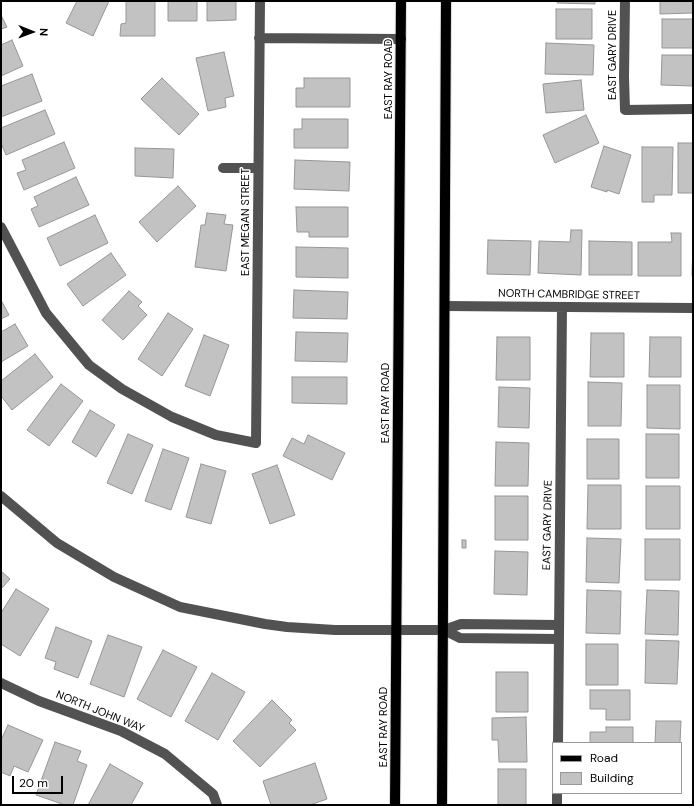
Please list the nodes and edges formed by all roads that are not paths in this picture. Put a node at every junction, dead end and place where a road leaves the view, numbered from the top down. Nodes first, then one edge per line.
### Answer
1 (260, 1) edge
2 (401, 1) edge
3 (446, 1) edge
4 (625, 1) edge
5 (259, 38) junction
6 (401, 39) junction
7 (693, 110) edge
8 (223, 168) dead end
9 (258, 168) junction
10 (1, 227) edge
11 (445, 306) junction
12 (562, 307) junction
13 (693, 308) edge
14 (1, 496) edge
15 (559, 625) junction
16 (396, 630) junction
17 (444, 630) junction
18 (559, 639) junction
19 (1, 683) edge
20 (558, 742) edge
21 (558, 794) edge
22 (217, 805) edge
23 (395, 805) edge
24 (442, 805) edge
25 (557, 805) edge

1 - 5 street, EAST MEGAN STREET
2 - 6 main road, EAST RAY ROAD
3 - 11 main road
4 - 7 street, EAST GARY DRIVE
5 - 6 street
5 - 9 street, EAST MEGAN STREET
6 - 16 main road, EAST RAY ROAD
8 - 9 street
9 - 10 street, EAST MEGAN STREET
11 - 12 street, NORTH CAMBRIDGE STREET
11 - 17 main road
12 - 13 street, NORTH CAMBRIDGE STREET
12 - 15 street, EAST GARY DRIVE
14 - 16 street
15 - 17 street
15 - 18 street, EAST GARY DRIVE
16 - 17 street
16 - 23 main road, EAST RAY ROAD
17 - 18 street
17 - 24 main road
18 - 20 street, EAST GARY DRIVE
19 - 22 street, NORTH JOHN WAY
21 - 25 street

